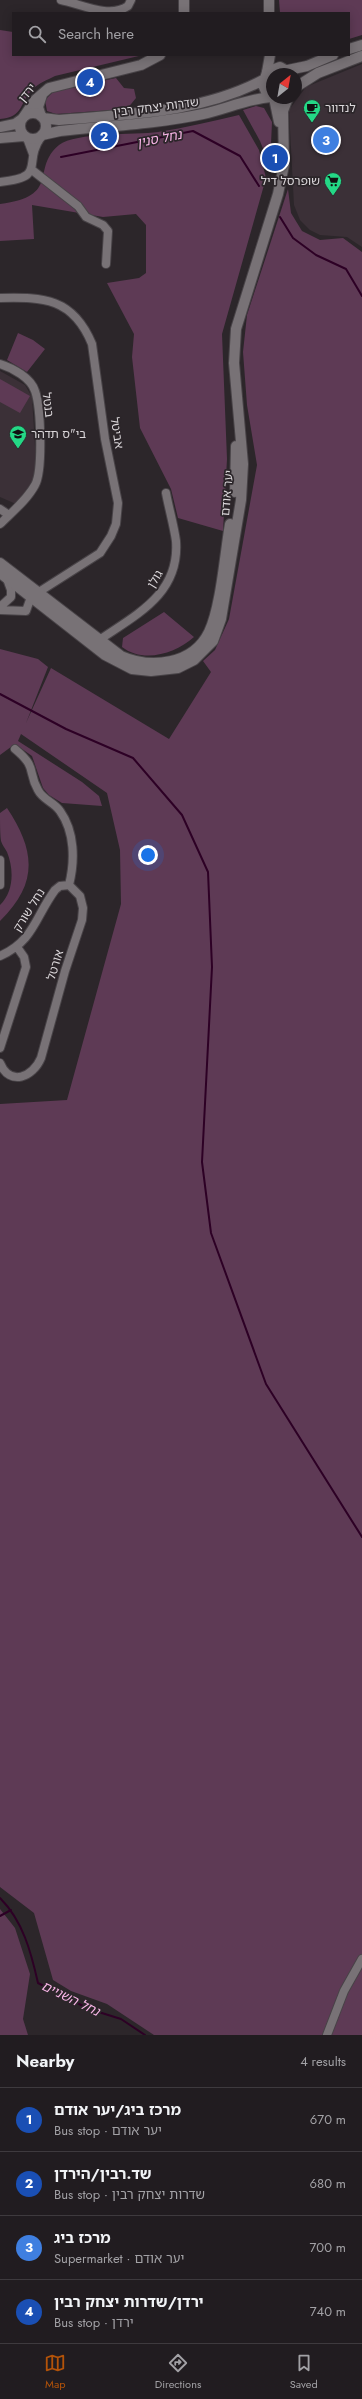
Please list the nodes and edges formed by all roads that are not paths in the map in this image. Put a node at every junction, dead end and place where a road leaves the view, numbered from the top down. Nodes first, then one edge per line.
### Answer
1 (61, 0) edge
2 (94, 0) edge
3 (131, 0) edge
4 (184, 0) edge
5 (268, 0) edge
6 (98, 11) edge
7 (184, 12) edge
8 (269, 12) edge
9 (362, 45) edge
10 (350, 49) edge
11 (158, 56) edge
12 (270, 56) edge
13 (277, 56) edge
14 (331, 56) edge
15 (362, 56) edge
16 (286, 68) edge
17 (297, 68) edge
18 (265, 76) junction
19 (302, 83) edge
20 (49, 88) junction
21 (266, 91) edge
22 (266, 98) edge
23 (275, 104) edge
24 (286, 104) edge
25 (23, 117) junction
26 (42, 117) junction
27 (0, 127) edge
28 (42, 136) junction
29 (26, 137) junction
30 (0, 138) edge
31 (33, 156) junction
32 (32, 170) junction
33 (0, 182) edge
34 (106, 264) dead end
35 (0, 298) edge
36 (0, 364) edge
37 (166, 493) dead end
38 (0, 509) edge
39 (9, 515) junction
40 (0, 524) edge
41 (0, 563) edge
42 (4, 576) edge
43 (34, 595) junction
44 (0, 607) edge
45 (0, 610) edge
46 (95, 643) junction
47 (15, 749) dead end
48 (0, 860) edge
49 (0, 885) edge
50 (69, 885) junction
51 (17, 948) junction
52 (0, 956) edge
53 (0, 1048) edge
54 (0, 1063) edge
55 (362, 1959) edge
56 (327, 2035) edge

1 - 6 street
2 - 6 street
3 - 6 street
4 - 7 street
5 - 8 street
9 - 10 street
11 - 20 street, ירדן
12 - 18 street
13 - 16 street
14 - 17 street
15 - 19 street
18 - 21 street, יער אודם
18 - 26 street, שדרות יצחק רבין
20 - 25 street, ירדן
20 - 26 street, ירדן
22 - 28 street, שדרות יצחק רבין
23 - 46 street, יער אודם
24 - 46 street, יער אודם
25 - 26 street
25 - 27 street
25 - 29 street
26 - 28 street
28 - 29 street
28 - 31 street
29 - 30 street
29 - 31 street
31 - 32 street
32 - 33 street
32 - 34 street
35 - 43 street, אביטל
36 - 39 street, בנטל
37 - 46 street, גולן
38 - 39 street
39 - 40 street, בנטל
41 - 43 street, יער אודם
42 - 43 street, יער אודם
42 - 44 street
43 - 45 street
43 - 46 street, יער אודם
47 - 50 street
48 - 49 street
50 - 51 street, נחל שורק
50 - 54 street, אורטל
51 - 52 street, נחל שורק
51 - 53 street
55 - 56 street

